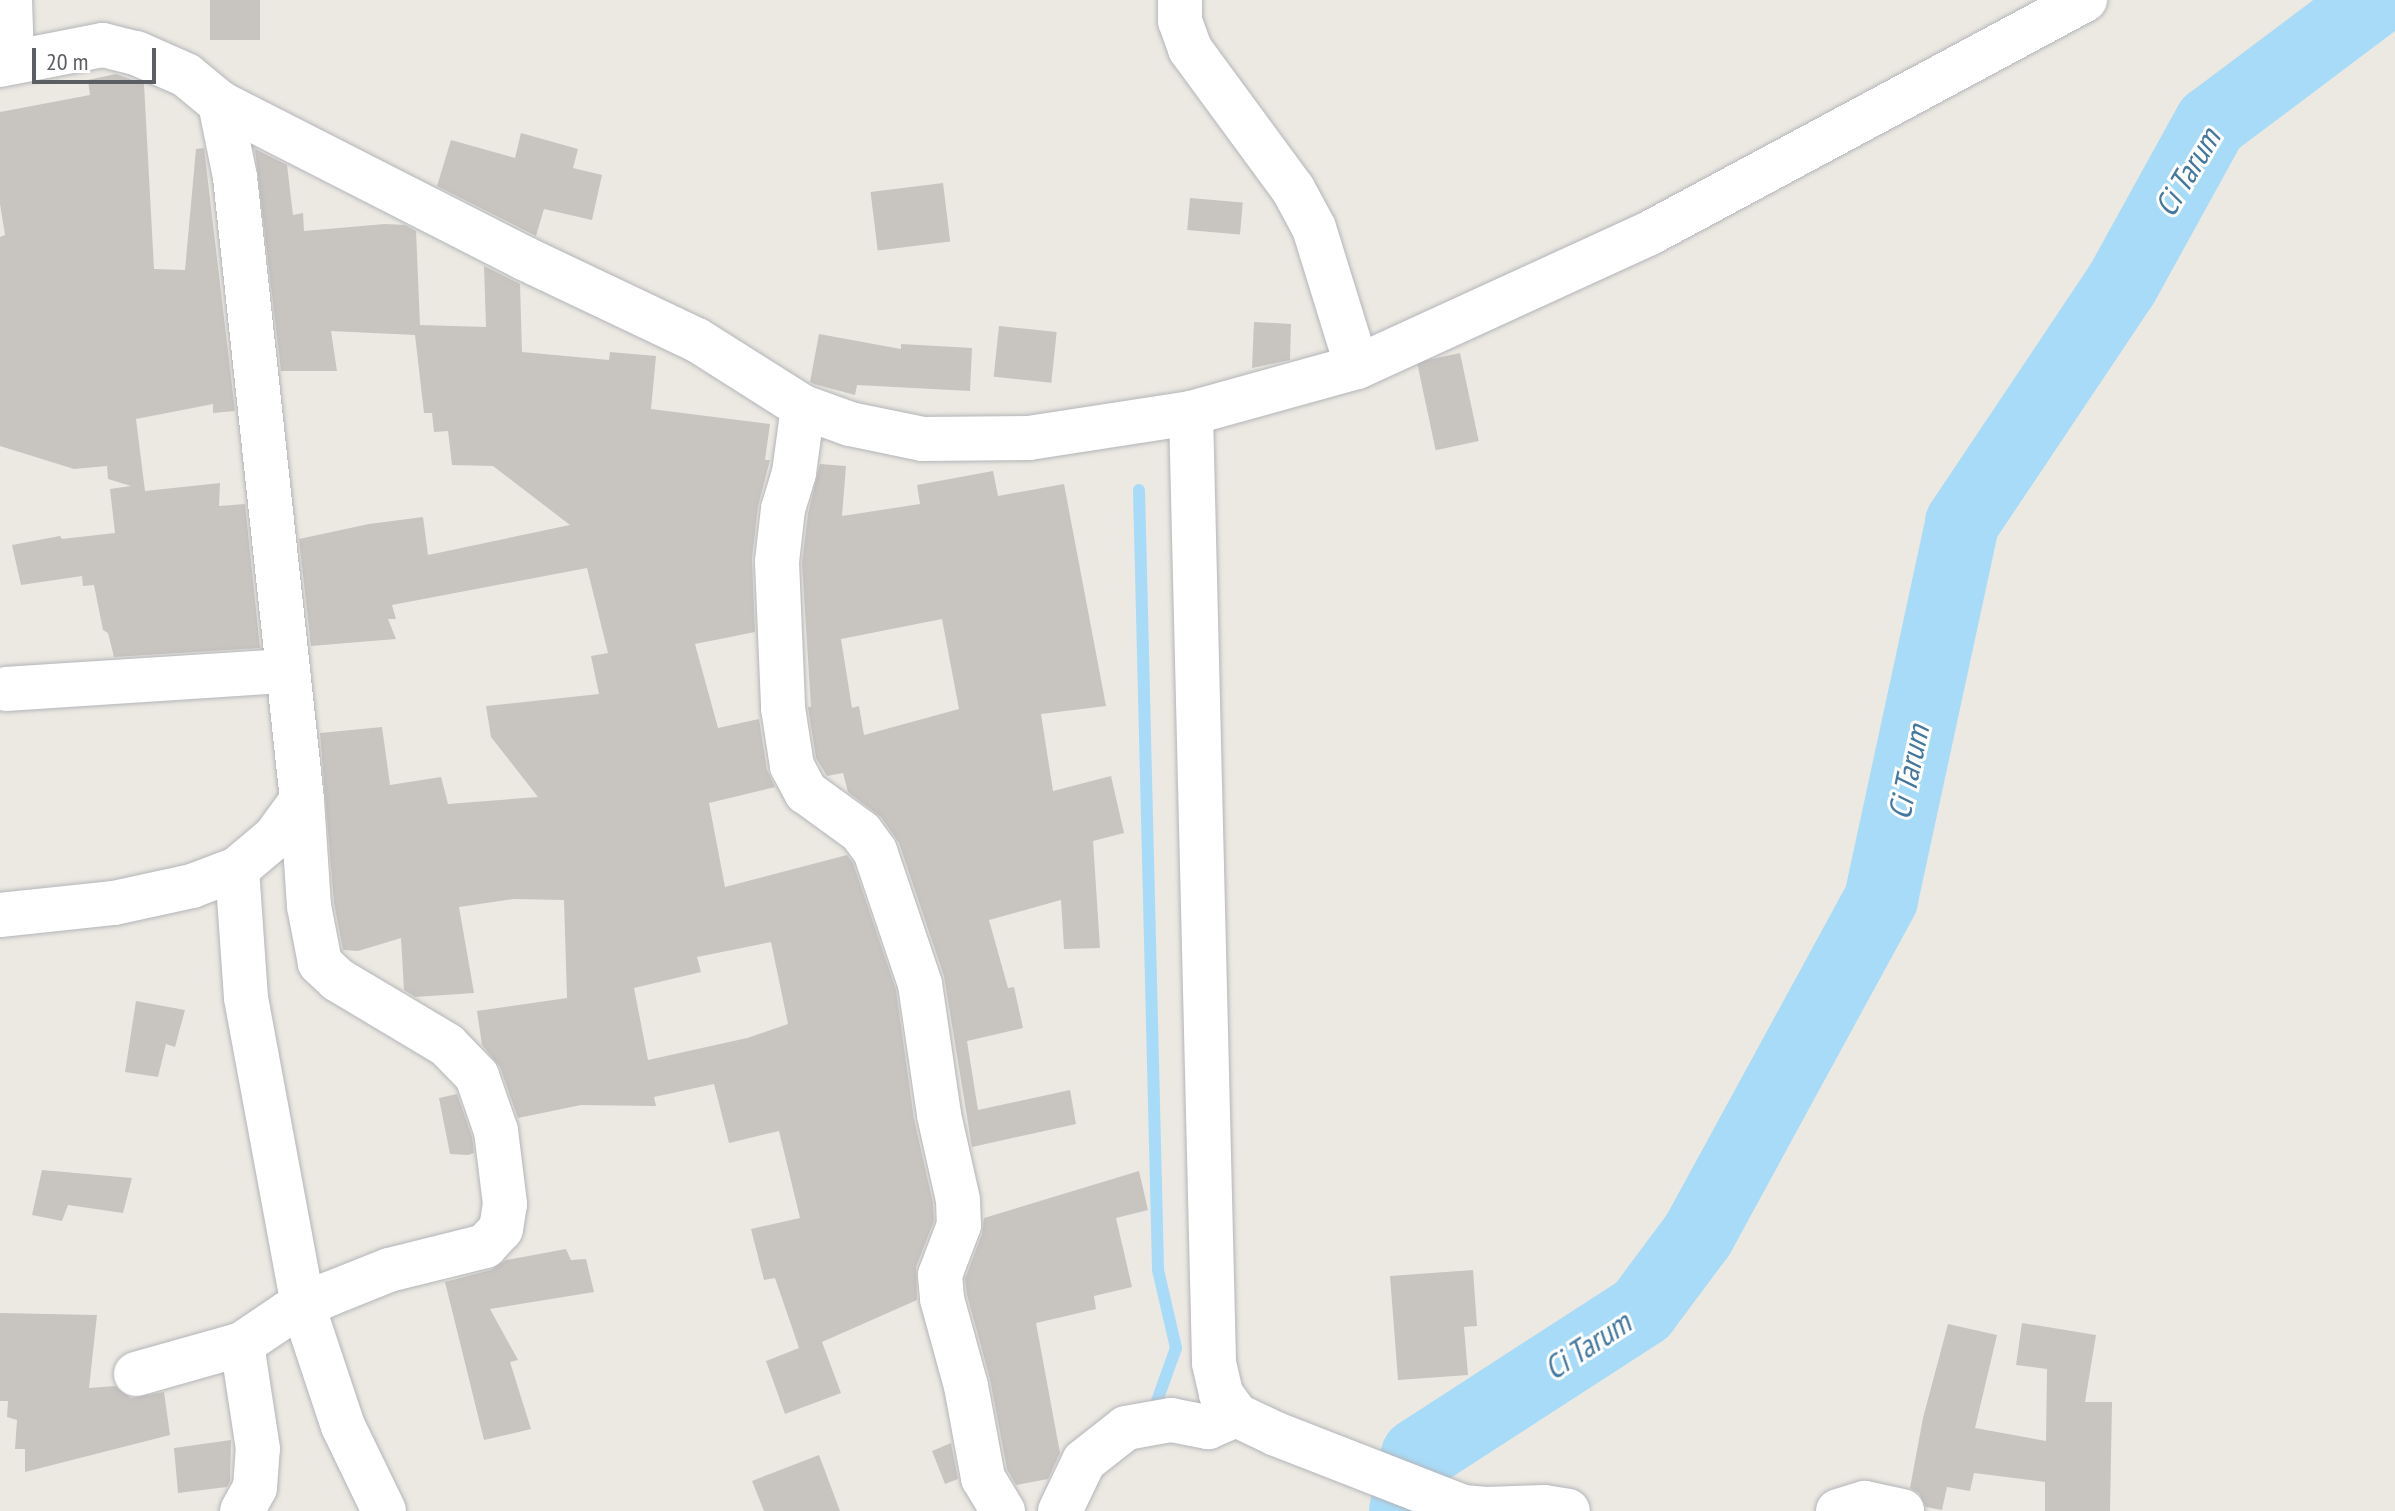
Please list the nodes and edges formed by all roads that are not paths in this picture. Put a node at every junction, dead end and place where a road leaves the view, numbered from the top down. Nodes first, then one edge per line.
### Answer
1 (10, 0) edge
2 (1180, 0) edge
3 (2085, 0) edge
4 (6, 62) edge
5 (220, 103) junction
6 (1357, 367) junction
7 (803, 407) junction
8 (1191, 413) junction
9 (287, 671) junction
10 (6, 689) dead end
11 (302, 800) junction
12 (237, 869) junction
13 (0, 915) edge
14 (303, 1306) junction
15 (242, 1344) junction
16 (136, 1374) dead end
17 (1236, 1415) junction
18 (1551, 1510) edge
19 (242, 1511) edge
20 (384, 1511) edge
21 (1003, 1511) edge
22 (1060, 1511) edge
23 (1838, 1511) edge
24 (1902, 1511) edge

1 - 4 street
2 - 6 street
3 - 6 street
4 - 5 street
5 - 7 street
5 - 9 street
6 - 8 street
7 - 8 street
7 - 21 street
8 - 17 street
9 - 10 street
9 - 11 street
11 - 12 street
11 - 14 street
12 - 13 street
12 - 14 street
14 - 15 street
14 - 20 street
15 - 16 street
15 - 19 street
17 - 18 street
17 - 22 street
23 - 24 street

